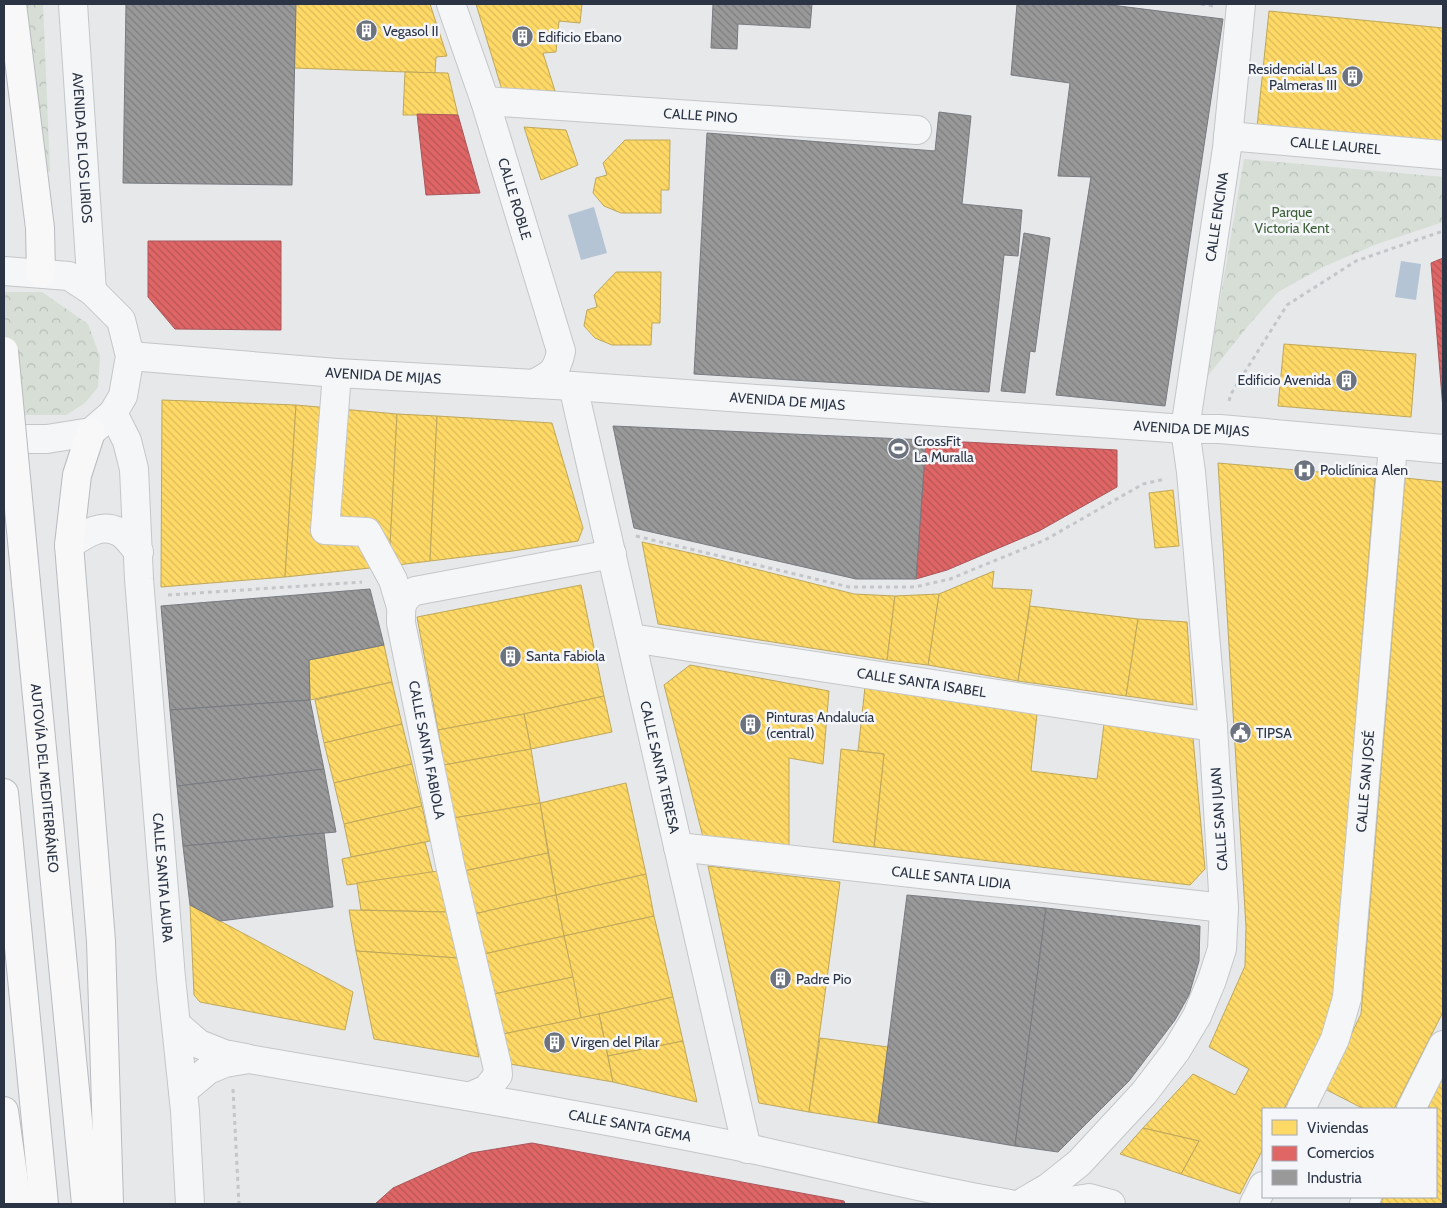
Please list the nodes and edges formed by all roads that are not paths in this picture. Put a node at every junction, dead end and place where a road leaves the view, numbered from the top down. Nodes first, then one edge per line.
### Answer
1 (12, 4) edge
2 (73, 4) edge
3 (451, 4) edge
4 (1241, 4) edge
5 (485, 101) junction
6 (917, 130) dead end
7 (1228, 136) junction
8 (1443, 155) edge
9 (4, 271) edge
10 (41, 273) junction
11 (92, 290) junction
12 (4, 351) edge
13 (130, 356) junction
14 (337, 373) junction
15 (533, 384) junction
16 (573, 386) junction
17 (113, 413) junction
18 (1185, 429) junction
19 (91, 432) junction
20 (4, 439) edge
21 (1393, 445) junction
22 (1443, 449) edge
23 (69, 545) junction
24 (139, 552) junction
25 (612, 554) junction
26 (401, 607) junction
27 (631, 638) junction
28 (1213, 728) junction
29 (4, 793) edge
30 (678, 847) junction
31 (1224, 908) junction
32 (177, 1025) junction
33 (1443, 1045) edge
34 (248, 1058) junction
35 (183, 1091) junction
36 (471, 1096) junction
37 (1301, 1108) edge
38 (1412, 1108) edge
39 (4, 1111) edge
40 (747, 1148) junction
41 (1079, 1164) junction
42 (1262, 1188) edge
43 (956, 1199) edge
44 (1100, 1201) edge
45 (17, 1204) edge
46 (44, 1204) edge
47 (86, 1204) edge
48 (109, 1204) edge
49 (190, 1204) edge
50 (1010, 1204) edge
51 (1020, 1204) edge
52 (1050, 1204) edge
53 (1054, 1204) edge
54 (1254, 1204) edge

1 - 10 highway
2 - 11 street, AVENIDA DE LOS LIRIOS
3 - 5 street, CALLE ROBLE
4 - 7 street, CALLE ENCINA
5 - 6 street, CALLE PINO
5 - 15 street, CALLE ROBLE
7 - 8 street, CALLE LAUREL
7 - 18 street, CALLE ENCINA
9 - 10 street
10 - 11 street
11 - 13 street
12 - 47 highway, AUTOVÍA DEL MEDITERRÁNEO, bridge
13 - 14 street, AVENIDA DE MIJAS
13 - 17 street
14 - 15 street, AVENIDA DE MIJAS
14 - 26 street, CALLE SANTA FABIOLA
15 - 16 street, AVENIDA DE MIJAS
16 - 18 street, AVENIDA DE MIJAS
16 - 25 street, CALLE SANTA TERESA
17 - 19 street
17 - 24 street, CALLE SANTA LAURA
18 - 21 street, AVENIDA DE MIJAS
18 - 28 street, CALLE SAN JUAN
19 - 20 street
19 - 23 highway
21 - 22 street, AVENIDA DE MIJAS
21 - 37 street, CALLE SAN JOSÉ
23 - 24 street
23 - 48 highway
24 - 32 street, CALLE SANTA LAURA
25 - 26 street
25 - 27 street, CALLE SANTA TERESA
26 - 36 street, CALLE SANTA FABIOLA
27 - 28 street, CALLE SANTA ISABEL
27 - 30 street, CALLE SANTA TERESA
28 - 31 street, CALLE SAN JUAN
29 - 46 highway
30 - 31 street, CALLE SANTA LIDIA
30 - 40 street, CALLE SANTA TERESA
31 - 41 street, CALLE SAN JUAN
32 - 34 street, CALLE SANTA GEMA
32 - 35 street, CALLE SANTA LAURA
33 - 38 street
34 - 35 street, CALLE SANTA GEMA
34 - 36 street, CALLE SANTA GEMA
35 - 49 street, CALLE SANTA LAURA
36 - 40 street, CALLE SANTA GEMA
39 - 45 highway
40 - 43 street, CALLE SANTA GEMA
41 - 44 street
41 - 51 street, CALLE SAN JUAN
42 - 54 street
43 - 50 street, CALLE SANTA GEMA
44 - 53 street
52 - 53 street

